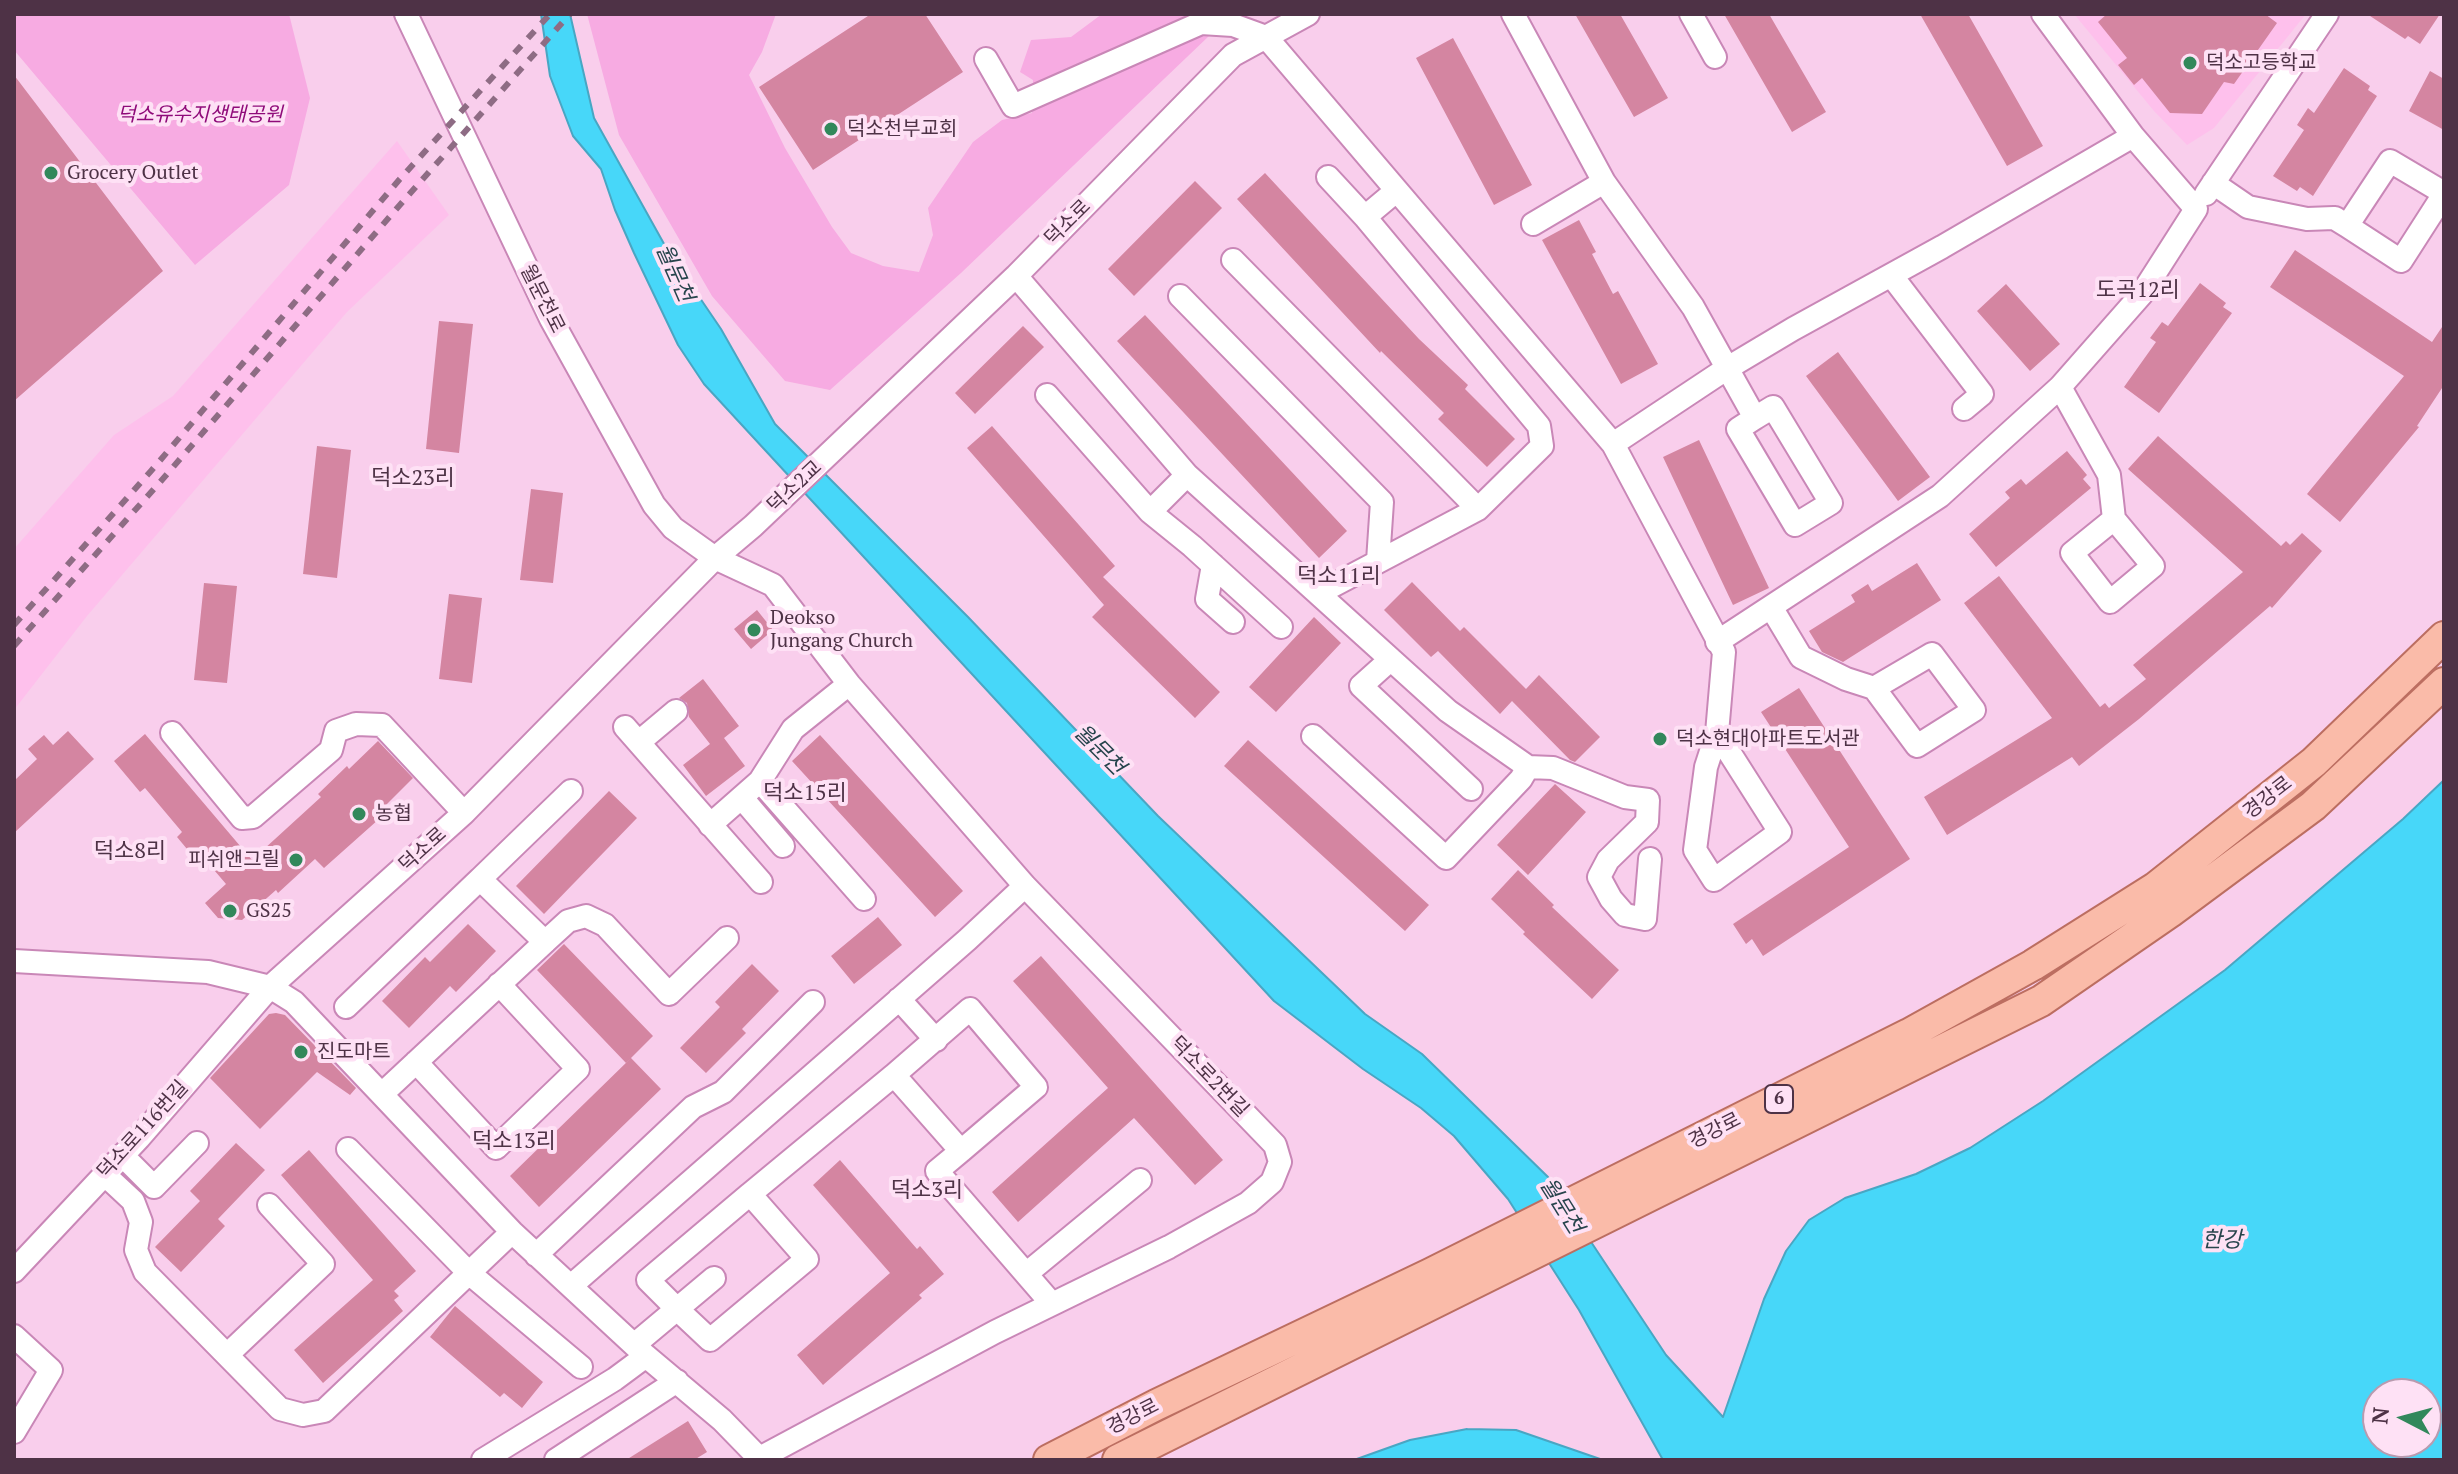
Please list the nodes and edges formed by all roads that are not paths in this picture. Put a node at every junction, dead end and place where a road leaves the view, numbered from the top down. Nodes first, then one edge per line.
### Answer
1 (406, 14) edge
2 (1308, 14) edge
3 (1513, 14) edge
4 (1691, 14) edge
5 (2043, 14) edge
6 (2327, 14) edge
7 (1266, 37) junction
8 (1715, 57) dead end
9 (986, 59) dead end
10 (2133, 136) junction
11 (1328, 177) dead end
12 (1604, 182) junction
13 (2213, 183) junction
14 (1396, 191) junction
15 (2444, 193) edge
16 (2196, 209) junction
17 (1365, 217) junction
18 (2334, 218) junction
19 (1533, 224) dead end
20 (1233, 260) dead end
21 (1891, 275) junction
22 (1016, 276) junction
23 (1180, 296) dead end
24 (1726, 369) junction
25 (2060, 387) junction
26 (1047, 395) dead end
27 (1964, 409) dead end
28 (1755, 418) junction
29 (1613, 444) junction
30 (837, 447) joint
31 (1187, 475) junction
32 (1478, 509) junction
33 (1150, 512) junction
34 (2114, 519) dead end
35 (753, 526) joint
36 (715, 558) junction
37 (1378, 561) junction
38 (1213, 565) junction
39 (1319, 593) junction
40 (1771, 607) junction
41 (1233, 622) dead end
42 (1281, 627) dead end
43 (2444, 637) edge
44 (1717, 642) junction
45 (1390, 660) junction
46 (2444, 683) edge
47 (849, 684) junction
48 (1874, 688) junction
49 (676, 711) dead end
50 (172, 733) dead end
51 (1717, 733) junction
52 (1313, 736) dead end
53 (1528, 767) junction
54 (760, 781) junction
55 (1471, 789) dead end
56 (571, 791) dead end
57 (742, 798) junction
58 (464, 813) junction
59 (710, 825) junction
60 (783, 846) dead end
61 (1650, 859) dead end
62 (480, 879) junction
63 (761, 882) dead end
64 (1025, 886) junction
65 (864, 899) dead end
66 (727, 938) dead end
67 (545, 942) junction
68 (14, 961) edge
69 (499, 984) junction
70 (270, 987) junction
71 (899, 999) junction
72 (813, 1002) dead end
73 (346, 1007) dead end
74 (936, 1040) junction
75 (416, 1062) junction
76 (894, 1075) junction
77 (383, 1093) junction
78 (197, 1143) dead end
79 (348, 1149) dead end
80 (961, 1151) junction
81 (122, 1155) junction
82 (104, 1174) junction
83 (1140, 1180) dead end
84 (750, 1194) junction
85 (269, 1205) dead end
86 (512, 1232) junction
87 (536, 1255) junction
88 (14, 1271) edge
89 (469, 1273) junction
90 (1026, 1274) junction
91 (714, 1278) dead end
92 (572, 1285) junction
93 (1052, 1304) junction
94 (677, 1309) junction
95 (14, 1336) edge
96 (640, 1351) junction
97 (227, 1355) junction
98 (581, 1367) dead end
99 (677, 1381) junction
100 (14, 1432) edge
101 (757, 1459) edge
102 (483, 1460) edge
103 (556, 1460) edge
104 (1049, 1460) edge
105 (1118, 1460) edge

1 - 36 street, 월문천로
2 - 7 street, 덕소로
3 - 12 street
4 - 8 street
5 - 10 street
6 - 13 street
7 - 9 street
7 - 14 street
7 - 22 street, 덕소로
10 - 16 street
10 - 21 street
11 - 17 street
12 - 19 street
12 - 24 street
13 - 16 street
13 - 18 street
14 - 17 street
14 - 29 street
15 - 18 street
15 - 18 street
16 - 25 street
17 - 32 street
20 - 32 street
21 - 24 street
21 - 27 street
22 - 30 street, 덕소로
22 - 31 street
23 - 37 street
24 - 28 street
24 - 29 street
25 - 34 street
25 - 40 street
26 - 33 street
28 - 28 street
29 - 44 street
30 - 35 street, 덕소2교
31 - 33 street
31 - 39 street
32 - 37 street
33 - 38 street
35 - 36 street, 덕소로
36 - 47 street, 덕소로2번길
36 - 58 street, 덕소로
37 - 39 street
38 - 41 street
38 - 42 street
39 - 45 street
40 - 44 street
40 - 48 street
43 - 104 main road, 경강로 / 6
44 - 51 street
45 - 53 street
45 - 55 street
46 - 105 main road, 경강로 / 6
47 - 54 street
47 - 64 street, 덕소로2번길
48 - 48 street
49 - 59 street
50 - 58 street
51 - 51 street
52 - 53 street
53 - 61 street
54 - 57 street
54 - 65 street
56 - 62 street
57 - 59 street
57 - 60 street
58 - 70 street, 덕소로
59 - 63 street
62 - 67 street
62 - 73 street
64 - 71 street
64 - 93 street, 덕소로2번길
66 - 67 street
67 - 69 street
68 - 70 street
69 - 75 street
69 - 75 street
70 - 77 street
70 - 81 street, 덕소로116번길
71 - 74 street
71 - 92 street
72 - 87 street
74 - 76 street
74 - 80 street
75 - 77 street
76 - 80 street
76 - 84 street
77 - 86 street
78 - 81 street
79 - 89 street
80 - 90 street
81 - 82 street, 덕소로116번길
82 - 88 street, 덕소로116번길
82 - 97 street
83 - 90 street
84 - 94 street
84 - 94 street
85 - 97 street
86 - 87 street
86 - 89 street
87 - 92 street
89 - 97 street
89 - 98 street
90 - 93 street
91 - 94 street
92 - 96 street
93 - 101 street, 덕소로2번길
94 - 96 street
95 - 100 street
96 - 99 street
96 - 102 street
99 - 101 street
99 - 103 street

